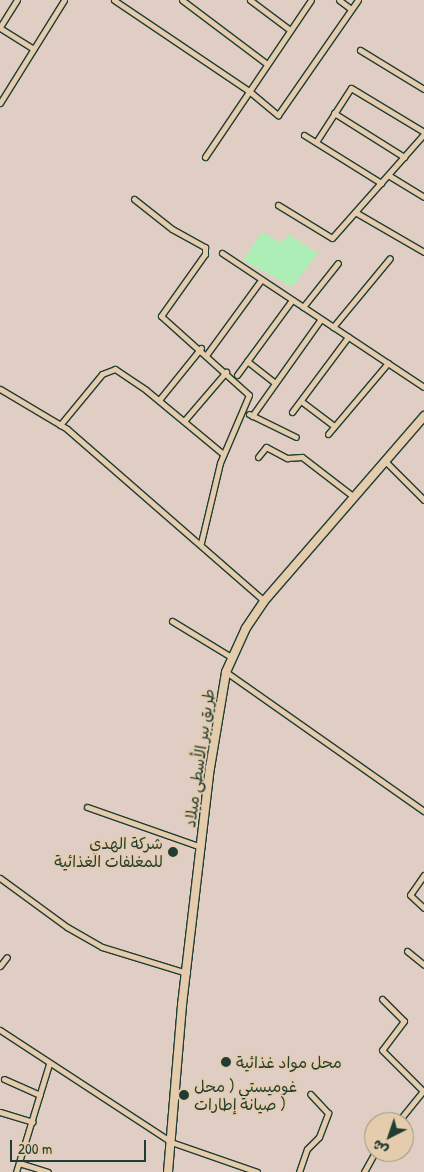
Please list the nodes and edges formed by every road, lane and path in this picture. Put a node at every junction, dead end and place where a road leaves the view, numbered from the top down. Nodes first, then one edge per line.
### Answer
1 (17, 0) edge
2 (64, 0) edge
3 (114, 0) edge
4 (182, 0) edge
5 (250, 0) edge
6 (310, 0) edge
7 (339, 0) edge
8 (358, 0) edge
9 (351, 9) junction
10 (0, 28) edge
11 (290, 30) junction
12 (33, 49) junction
13 (360, 50) dead end
14 (268, 64) junction
15 (424, 89) edge
16 (249, 91) junction
17 (0, 103) edge
18 (334, 113) junction
19 (424, 133) edge
20 (304, 135) dead end
21 (316, 142) junction
22 (205, 157) dead end
23 (404, 157) junction
24 (388, 175) junction
25 (381, 183) junction
26 (424, 197) edge
27 (134, 200) dead end
28 (278, 205) dead end
29 (356, 212) junction
30 (424, 252) edge
31 (222, 253) dead end
32 (390, 258) dead end
33 (338, 263) dead end
34 (262, 280) junction
35 (292, 300) junction
36 (303, 307) junction
37 (321, 319) junction
38 (333, 327) junction
39 (348, 337) junction
40 (201, 348) junction
41 (207, 354) junction
42 (247, 361) junction
43 (388, 364) junction
44 (226, 372) junction
45 (237, 375) dead end
46 (274, 382) junction
47 (424, 387) edge
48 (0, 389) edge
49 (159, 400) junction
50 (301, 401) junction
51 (292, 412) dead end
52 (424, 416) edge
53 (184, 421) junction
54 (60, 424) junction
55 (334, 426) junction
56 (328, 434) dead end
57 (296, 437) dead end
58 (223, 454) junction
59 (258, 457) dead end
60 (385, 460) junction
61 (354, 497) junction
62 (424, 500) edge
63 (201, 543) junction
64 (264, 601) junction
65 (172, 621) dead end
66 (231, 657) junction
67 (226, 672) junction
68 (87, 807) dead end
69 (424, 811) edge
70 (201, 846) junction
71 (424, 875) edge
72 (0, 878) edge
73 (424, 908) edge
74 (406, 952) dead end
75 (7, 957) dead end
76 (424, 965) edge
77 (0, 966) edge
78 (187, 973) junction
79 (382, 999) dead end
80 (0, 1030) edge
81 (49, 1064) junction
82 (4, 1079) dead end
83 (310, 1094) dead end
84 (40, 1095) junction
85 (0, 1112) edge
86 (406, 1112) edge
87 (32, 1122) junction
88 (171, 1142) junction
89 (19, 1162) junction
90 (16, 1172) edge
91 (48, 1172) edge
92 (168, 1172) edge
93 (257, 1172) edge
94 (299, 1172) edge

1 - 10 street
2 - 12 street
3 - 16 street
4 - 14 street
5 - 11 street
6 - 11 street
7 - 9 street
8 - 9 street
9 - 16 street
10 - 12 street
11 - 14 street
12 - 17 street
13 - 15 street
14 - 16 street
16 - 22 street
18 - 19 street
18 - 21 street
18 - 23 street
19 - 23 street
20 - 21 street
21 - 25 street
23 - 24 street
24 - 25 street
24 - 26 street
25 - 29 street
27 - 40 street
28 - 29 street
29 - 30 street
31 - 34 street
32 - 38 street
33 - 36 street
34 - 35 street
34 - 41 street
35 - 36 street
35 - 42 street
36 - 37 street
37 - 38 street
37 - 46 street
38 - 39 street
39 - 43 street
39 - 50 street
40 - 41 street
40 - 49 street
41 - 44 street
42 - 45 street
42 - 46 street
43 - 47 street
43 - 55 street
44 - 53 street
44 - 58 street
46 - 57 street
48 - 54 street
49 - 53 street
49 - 54 street
50 - 51 street
50 - 55 street
52 - 60 main road, طريق بير الأسطى ميلاد
53 - 58 street
54 - 63 street
55 - 56 street
58 - 63 street
59 - 61 street
60 - 61 main road, طريق بير الأسطى ميلاد
60 - 62 street
61 - 64 main road, طريق بير الأسطى ميلاد
63 - 64 street
64 - 66 main road, طريق بير الأسطى ميلاد
65 - 66 street
66 - 67 main road, طريق بير الأسطى ميلاد
67 - 69 street
67 - 70 main road, طريق بير الأسطى ميلاد
68 - 70 street
70 - 78 main road, طريق بير الأسطى ميلاد
71 - 73 street
72 - 78 street
74 - 76 street
75 - 77 street
78 - 88 main road, طريق بير الأسطى ميلاد
79 - 86 street
80 - 81 street
81 - 84 street
81 - 88 street
82 - 84 street
83 - 94 street
84 - 87 street
85 - 87 street
87 - 89 street
88 - 92 main road, طريق بير الأسطى ميلاد
88 - 93 street
89 - 90 street
89 - 91 street

